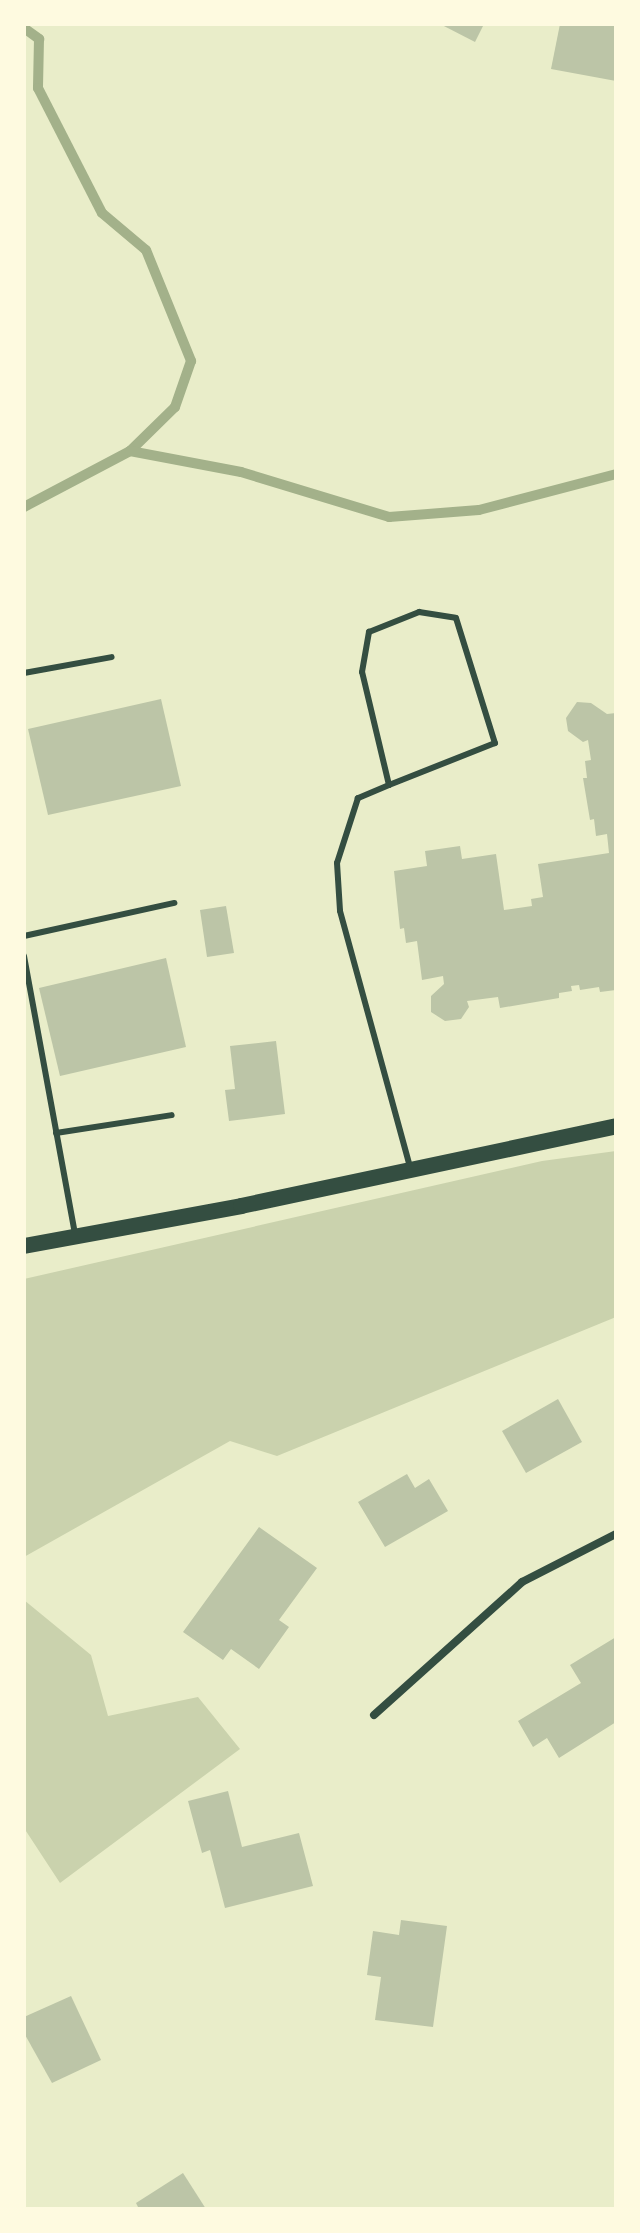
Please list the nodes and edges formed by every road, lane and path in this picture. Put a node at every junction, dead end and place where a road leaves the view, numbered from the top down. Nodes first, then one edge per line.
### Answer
1 (112, 657) dead end
2 (24, 673) edge
3 (389, 785) junction
4 (174, 903) dead end
5 (24, 936) edge
6 (24, 956) edge
7 (172, 1115) dead end
8 (616, 1126) edge
9 (56, 1133) junction
10 (411, 1171) junction
11 (75, 1239) junction
12 (25, 1245) edge
13 (616, 1534) edge
14 (374, 1715) dead end

1 - 2 lane
3 - 3 lane
3 - 10 lane
4 - 5 lane
6 - 9 lane
7 - 9 lane
8 - 10 main road
9 - 11 lane
10 - 11 main road
11 - 12 main road
13 - 14 street

